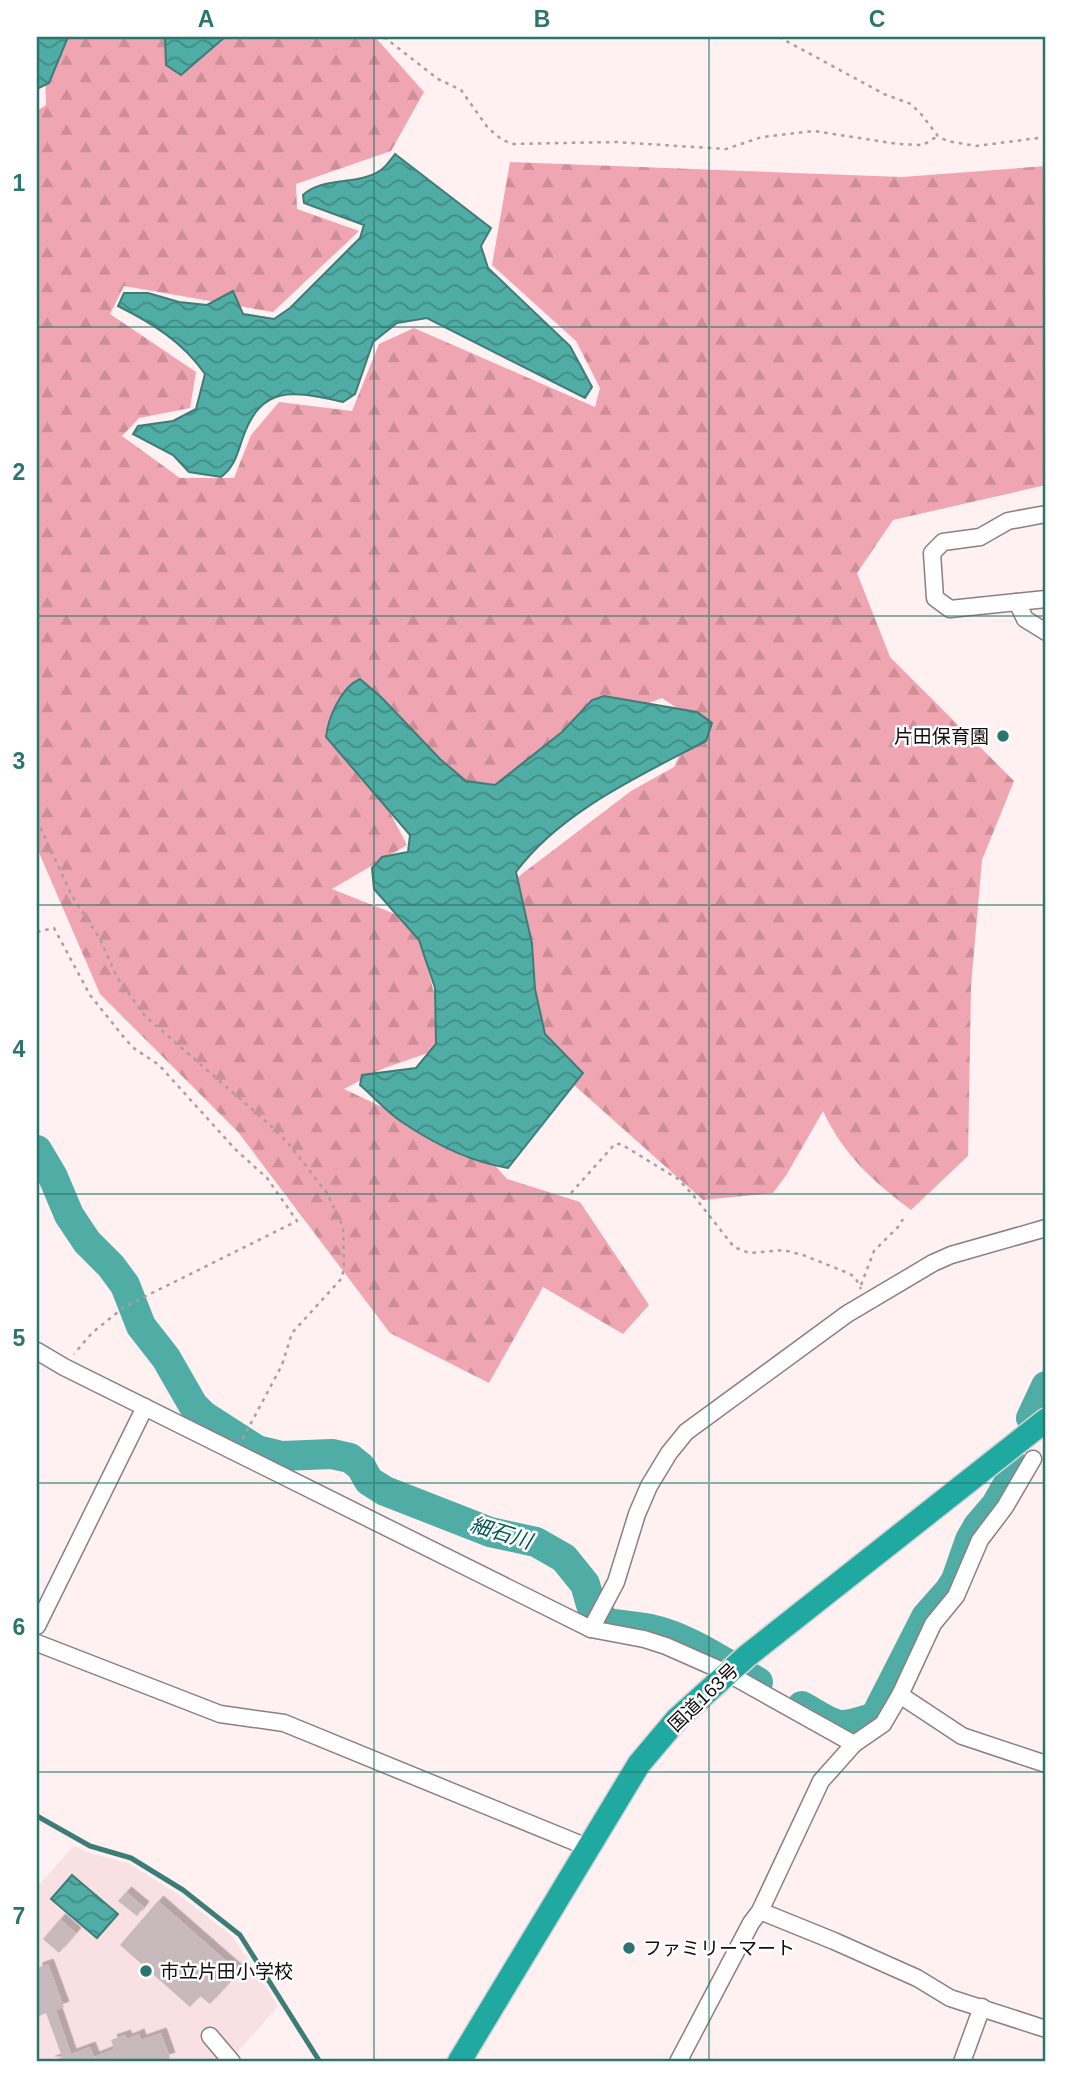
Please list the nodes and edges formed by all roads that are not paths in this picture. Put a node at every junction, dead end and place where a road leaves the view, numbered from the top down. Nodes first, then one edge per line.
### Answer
1 (1046, 514) edge
2 (1046, 599) edge
3 (1017, 602) junction
4 (1046, 632) edge
5 (1046, 1228) edge
6 (37, 1351) edge
7 (145, 1407) junction
8 (1046, 1420) edge
9 (1012, 1447) junction
10 (1040, 1462) edge
11 (37, 1626) edge
12 (592, 1627) junction
13 (37, 1643) edge
14 (727, 1673) junction
15 (900, 1695) junction
16 (854, 1744) junction
17 (1046, 1764) edge
18 (587, 1847) junction
19 (760, 1911) junction
20 (982, 2007) junction
21 (1046, 2029) edge
22 (210, 2036) dead end
23 (232, 2062) edge
24 (459, 2062) edge
25 (678, 2062) edge
26 (962, 2062) edge

1 - 3 street
2 - 3 street
3 - 4 street
5 - 12 street
6 - 7 street
7 - 11 street
7 - 12 street
8 - 9 highway, 国道163号
9 - 10 street
9 - 14 highway, 国道163号
10 - 15 street
12 - 14 street
13 - 18 street
14 - 16 street
14 - 18 highway, 国道163号
15 - 16 street
15 - 17 street
16 - 19 street
18 - 24 highway, 国道163号
19 - 20 street
19 - 25 street
20 - 21 street
20 - 26 street
22 - 23 street

